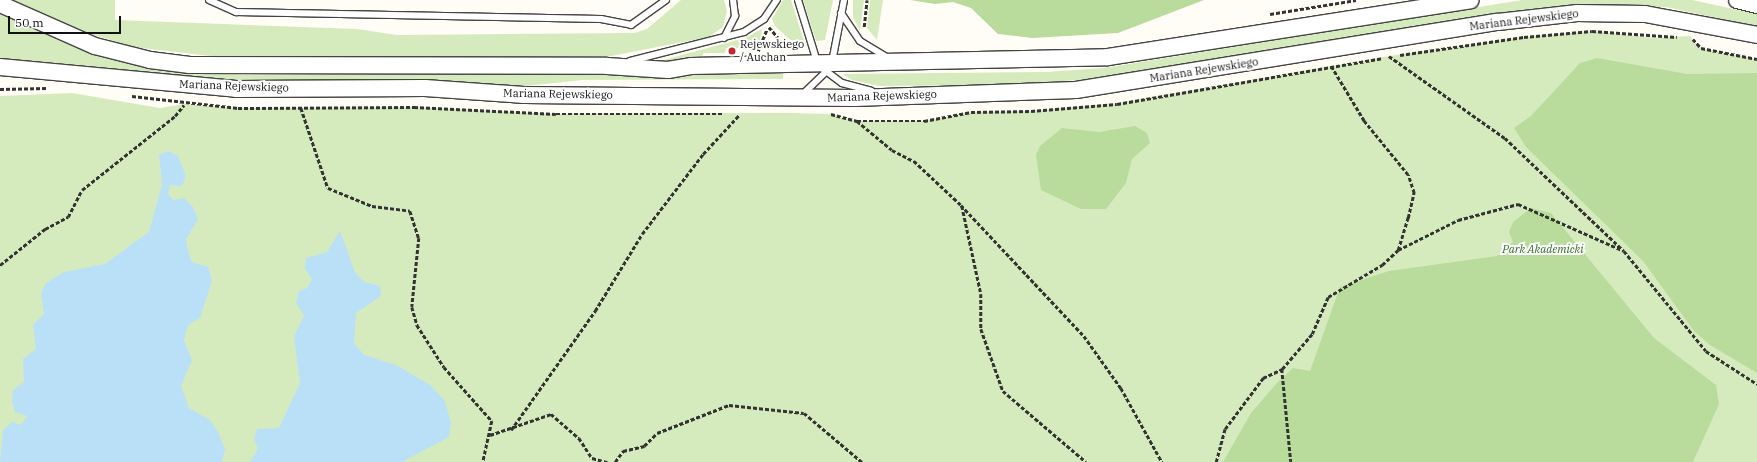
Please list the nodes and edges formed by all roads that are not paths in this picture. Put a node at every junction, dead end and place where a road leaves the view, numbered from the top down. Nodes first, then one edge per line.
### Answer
1 (208, 0) edge
2 (666, 0) edge
3 (733, 0) edge
4 (777, 0) edge
5 (798, 0) edge
6 (844, 0) edge
7 (1471, 0) edge
8 (1737, 0) edge
9 (0, 4) edge
10 (1757, 5) edge
11 (841, 13) junction
12 (1757, 35) edge
13 (724, 38) junction
14 (894, 61) junction
15 (607, 66) junction
16 (0, 67) edge
17 (825, 68) junction
18 (896, 95) junction
19 (797, 98) junction

1 - 2 lane
3 - 13 lane
4 - 13 lane
5 - 17 lane
6 - 11 lane
7 - 14 street, Mariana Rejewskiego
8 - 10 street
9 - 15 street, Mariana Rejewskiego
11 - 14 lane
11 - 17 lane
12 - 18 street, Mariana Rejewskiego
13 - 15 lane
14 - 17 street, Mariana Rejewskiego
15 - 17 street, Mariana Rejewskiego
16 - 19 street, Mariana Rejewskiego
17 - 18 lane
17 - 19 lane
18 - 19 street, Mariana Rejewskiego

